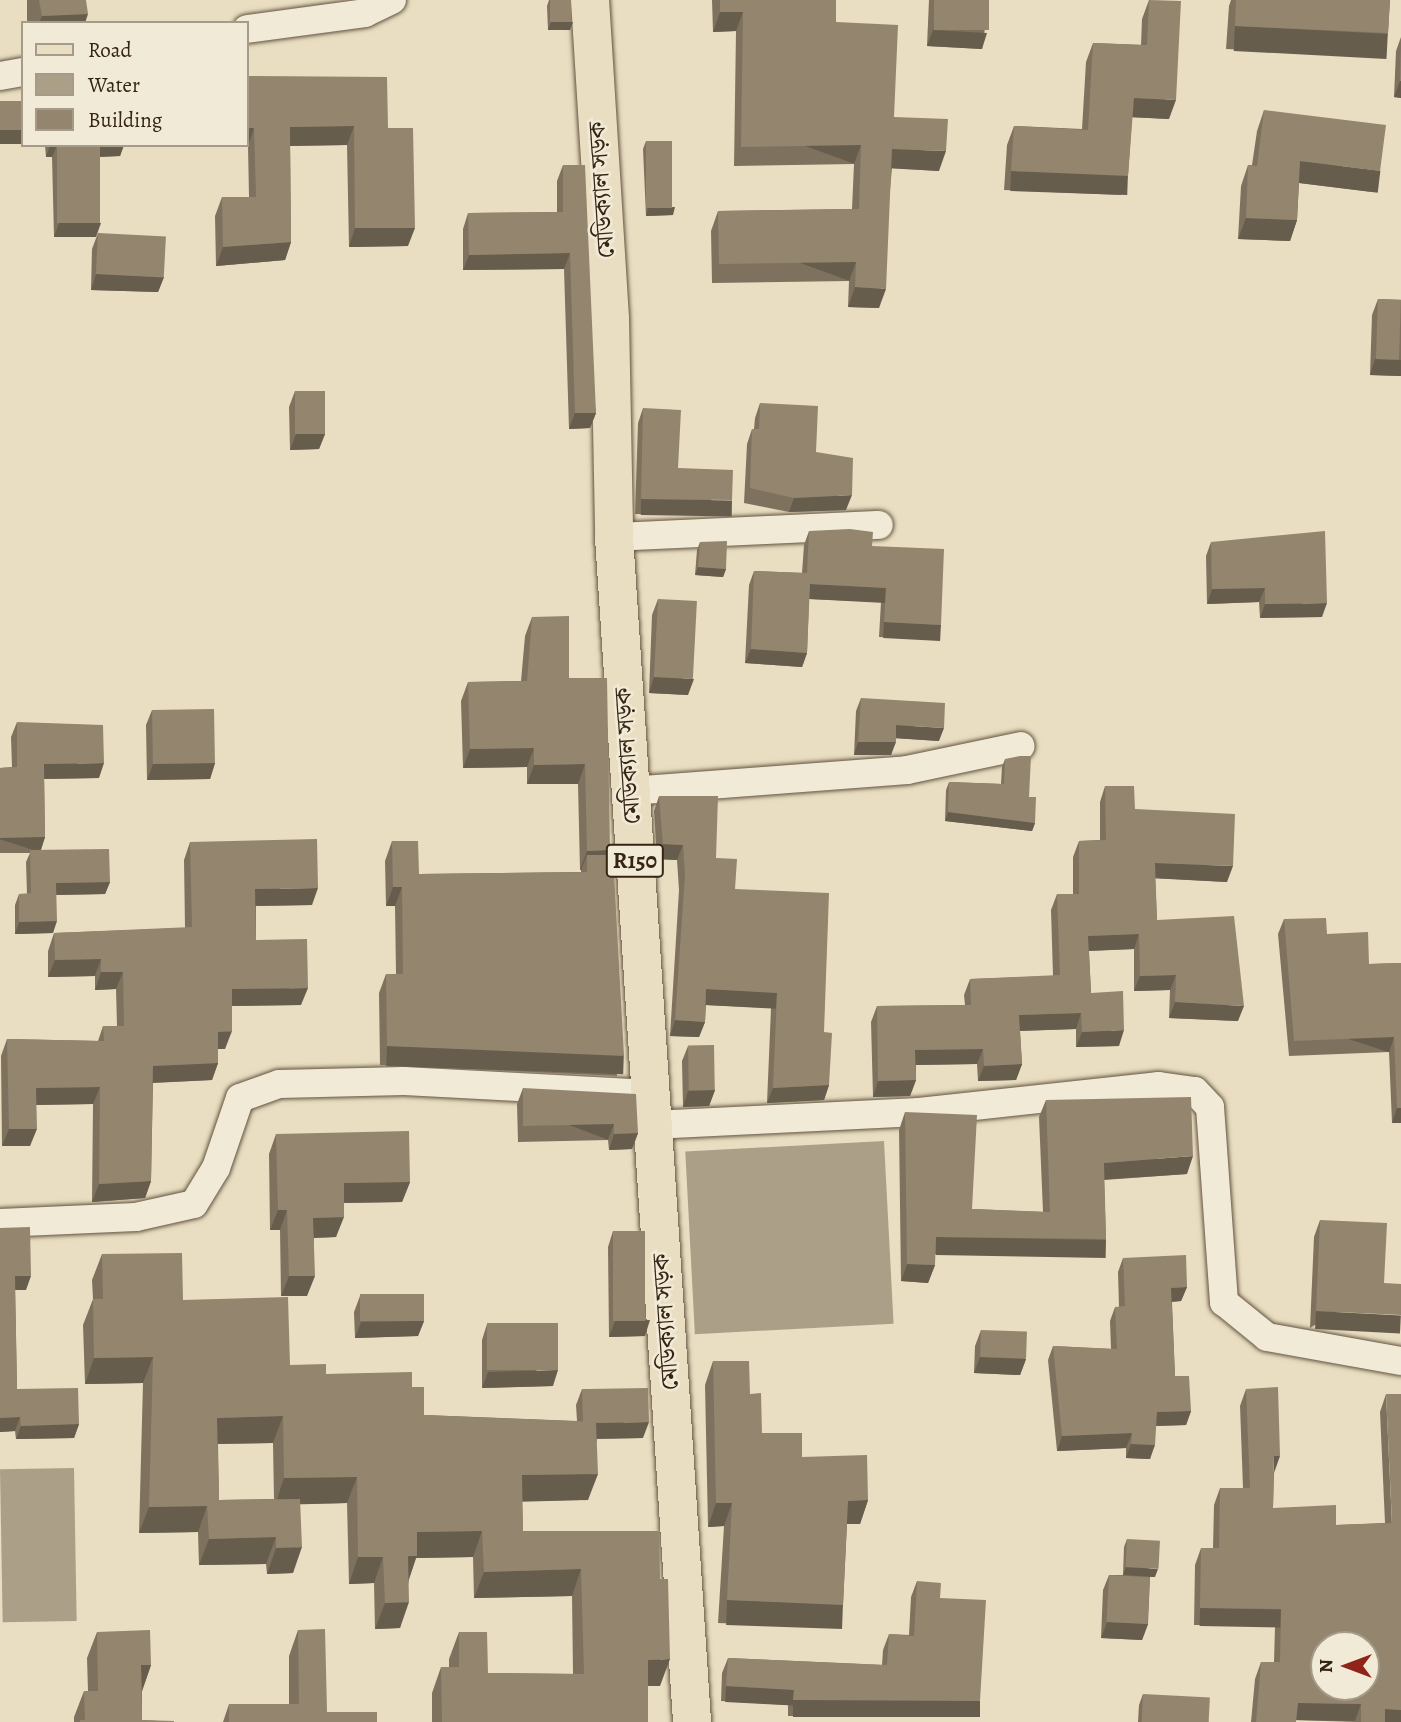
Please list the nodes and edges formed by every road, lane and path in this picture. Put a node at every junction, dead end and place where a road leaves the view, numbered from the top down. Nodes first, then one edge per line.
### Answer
1 (392, 0) edge
2 (590, 0) edge
3 (248, 29) edge
4 (21, 72) edge
5 (0, 76) edge
6 (879, 525) dead end
7 (614, 537) junction
8 (1021, 746) dead end
9 (630, 791) junction
10 (652, 1109) junction
11 (0, 1223) edge
12 (1401, 1361) edge
13 (692, 1722) edge
14 (706, 1722) edge

1 - 3 street
2 - 7 main road, মেডিক্যাল সড়ক / R150
4 - 5 street
6 - 7 street
7 - 9 main road, মেডিক্যাল সড়ক / R150
8 - 9 street
9 - 10 main road, মেডিক্যাল সড়ক / R150
10 - 11 street
10 - 12 street
10 - 13 main road, মেডিক্যাল সড়ক / R150
13 - 14 street

